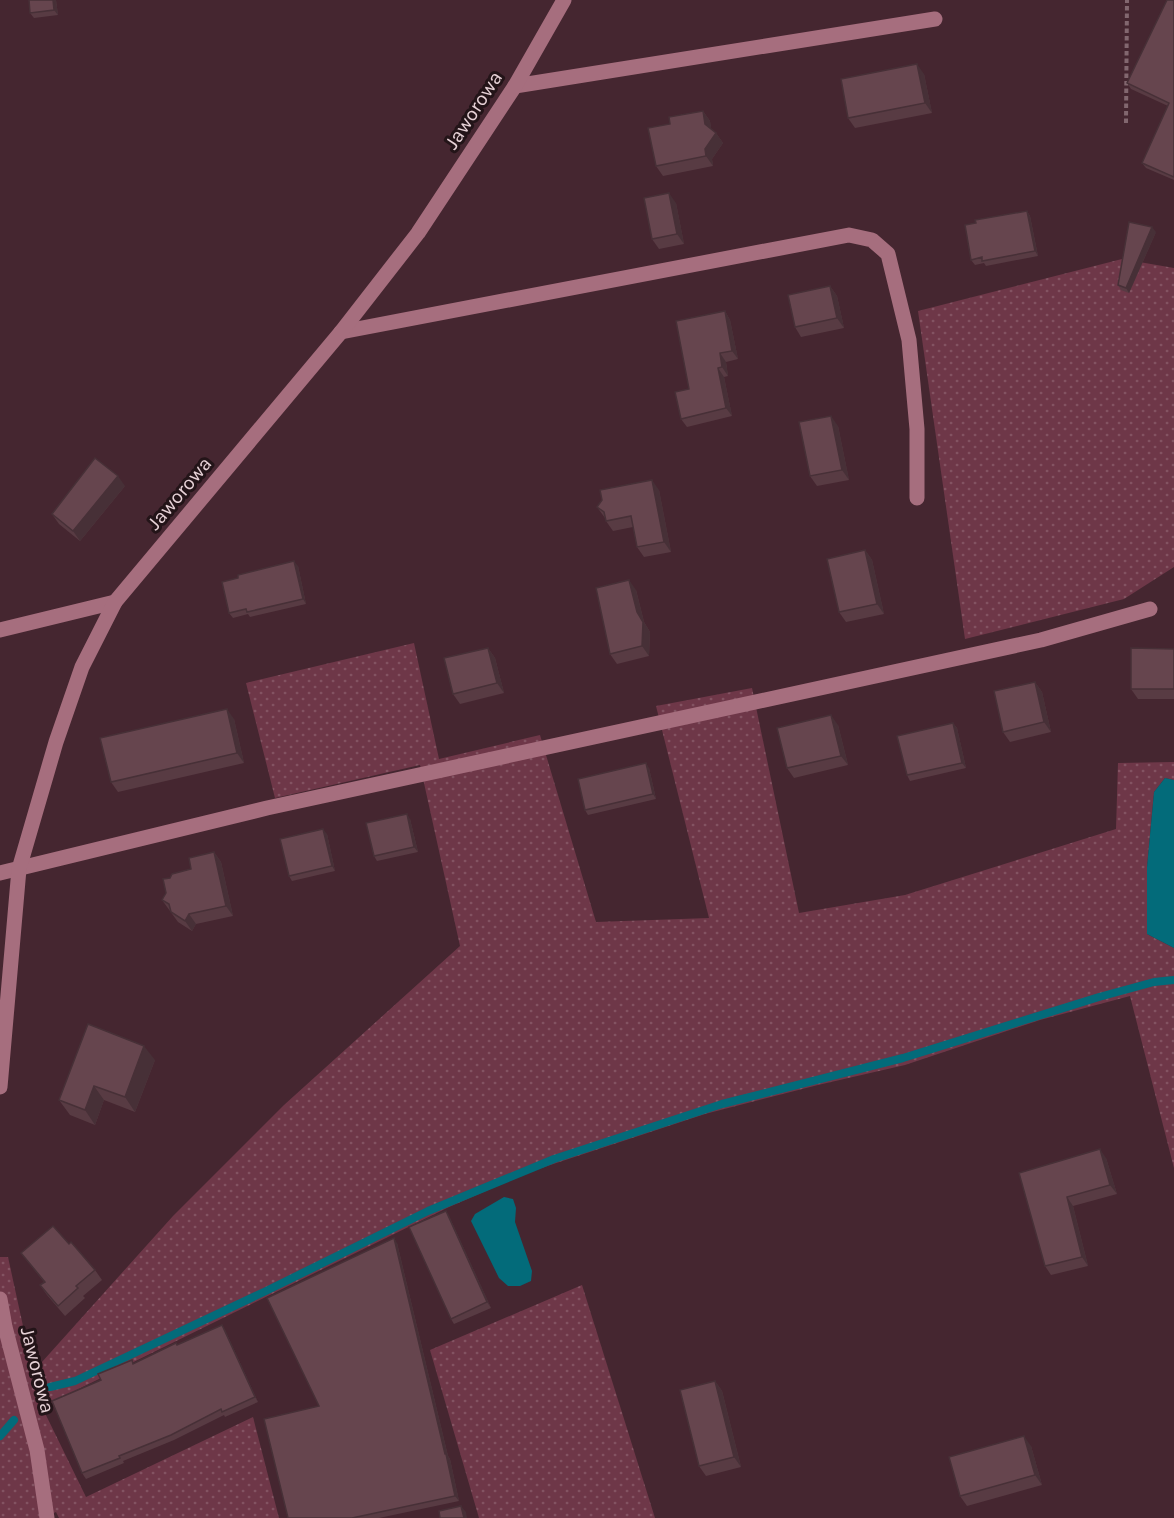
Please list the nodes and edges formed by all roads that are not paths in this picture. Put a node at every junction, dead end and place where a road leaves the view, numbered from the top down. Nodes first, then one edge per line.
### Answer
1 (564, 0) edge
2 (935, 20) dead end
3 (515, 86) junction
4 (341, 332) junction
5 (917, 498) dead end
6 (116, 602) junction
7 (1150, 609) dead end
8 (0, 630) edge
9 (19, 869) junction
10 (0, 873) edge
11 (0, 1087) edge
12 (0, 1299) edge
13 (47, 1518) edge

1 - 3 street, Jaworowa
2 - 3 street
3 - 4 street, Jaworowa
4 - 5 street
4 - 6 street, Jaworowa
6 - 8 street
6 - 9 street, Jaworowa
7 - 9 street
9 - 10 street
9 - 11 street, Jaworowa
12 - 13 street, Jaworowa

